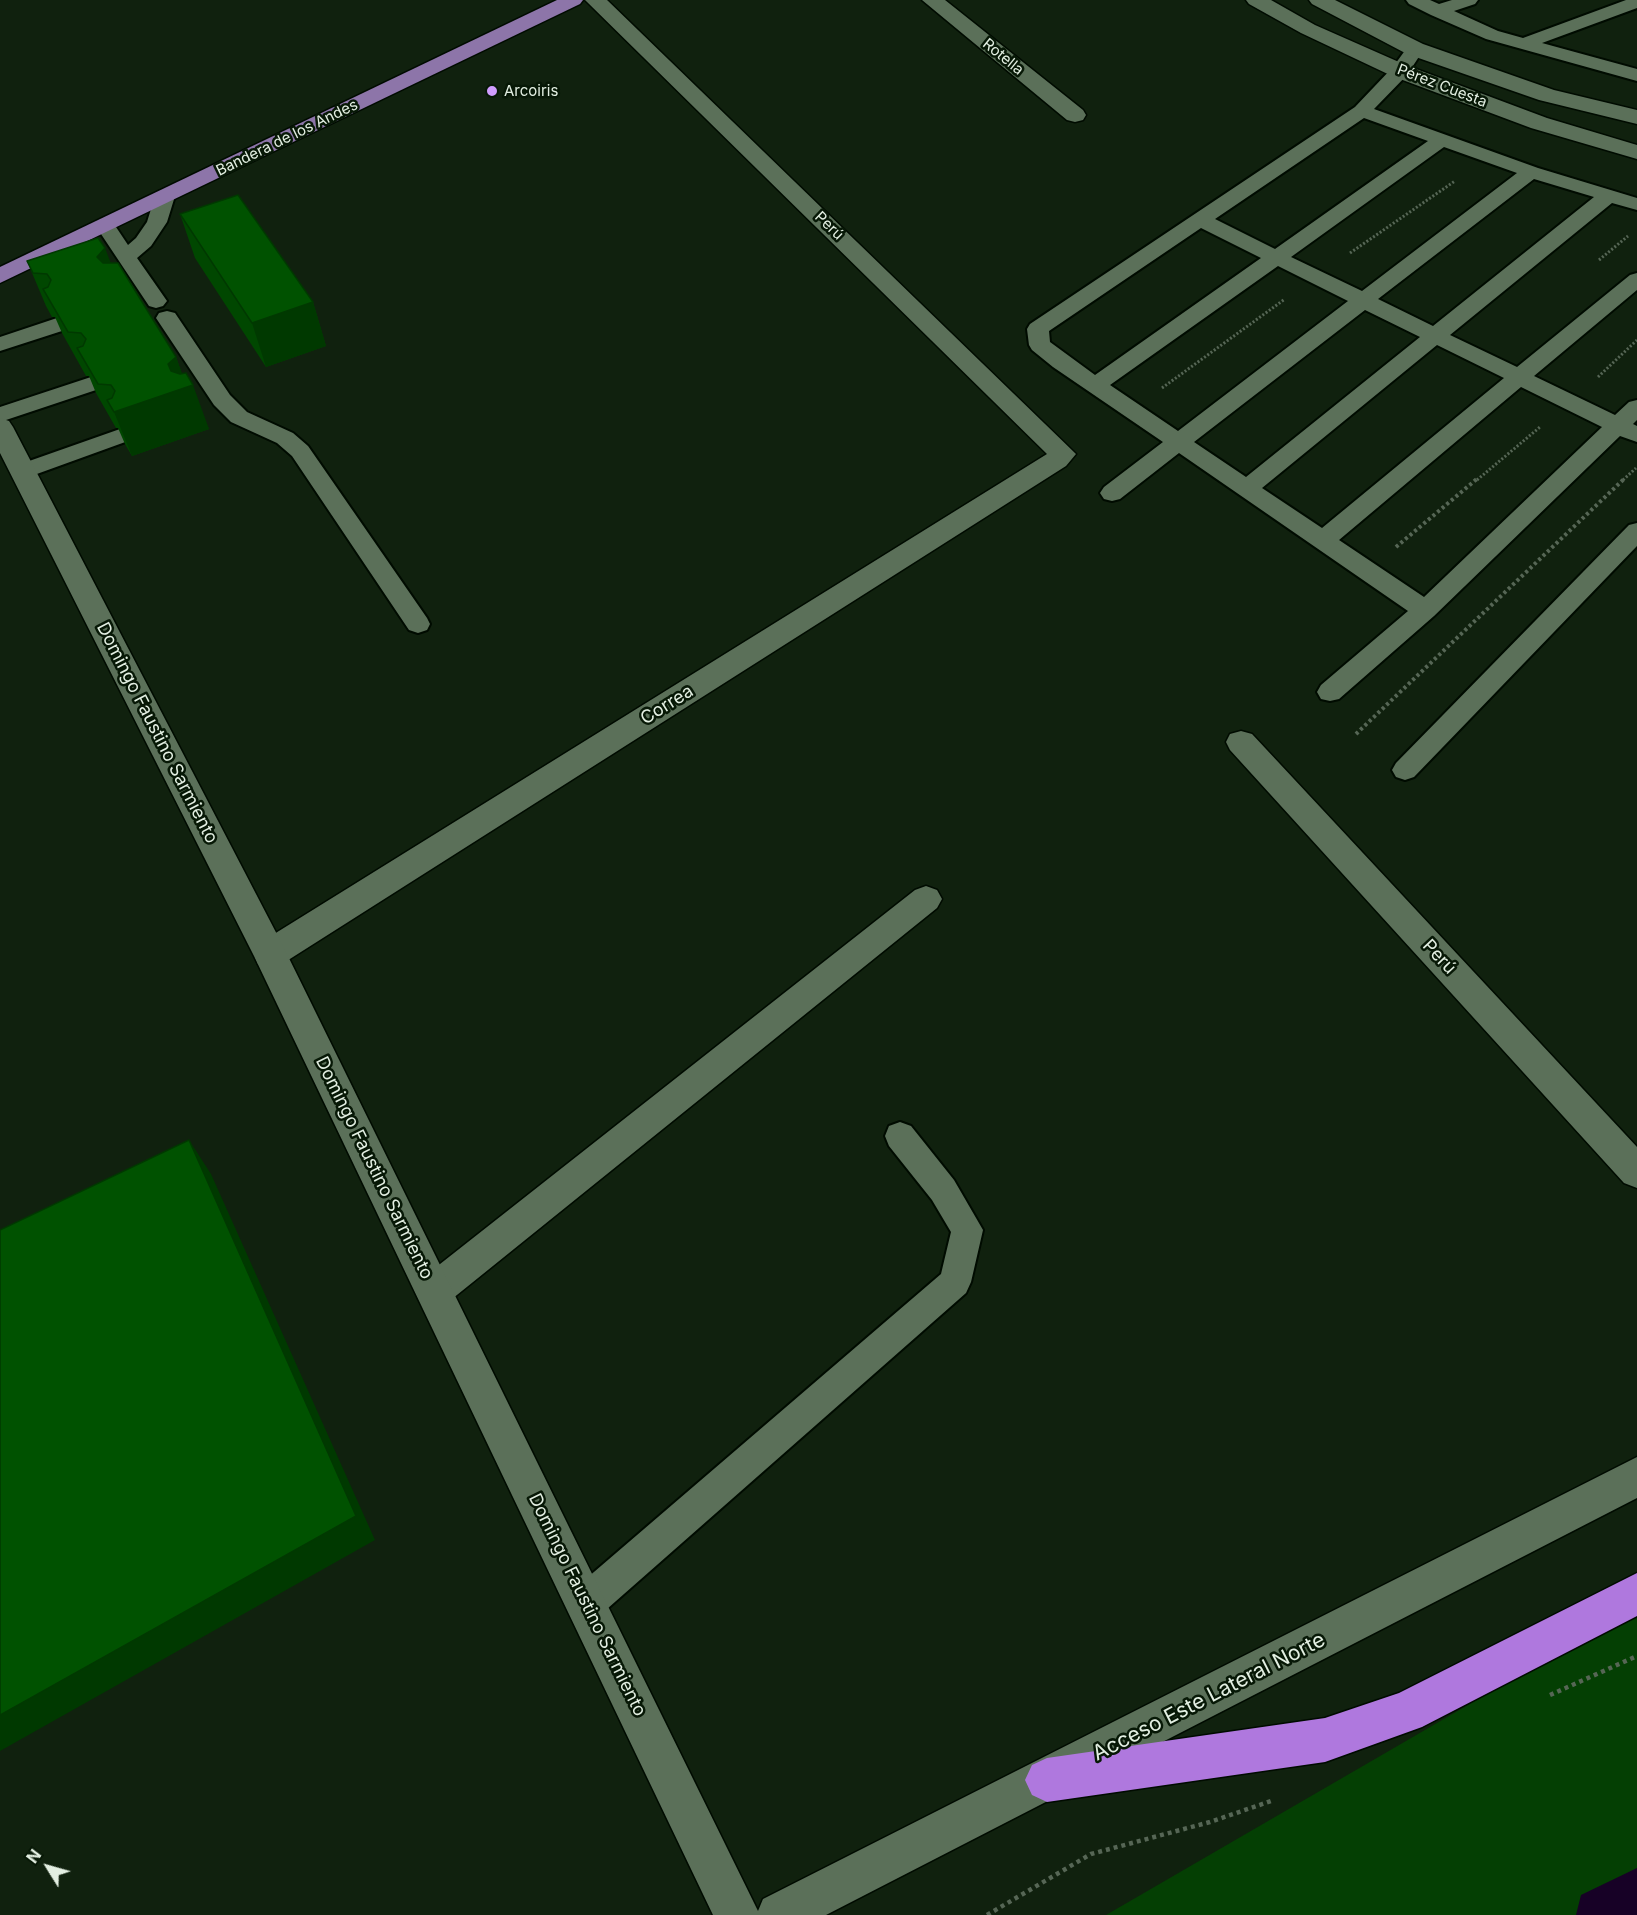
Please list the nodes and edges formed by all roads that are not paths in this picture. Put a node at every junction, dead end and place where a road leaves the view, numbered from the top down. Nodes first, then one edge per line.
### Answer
1 (573, 0) edge
2 (595, 0) edge
3 (932, 0) edge
4 (1319, 0) edge
5 (1415, 0) edge
6 (1470, 0) edge
7 (1637, 2) edge
8 (1273, 3) edge
9 (1437, 11) junction
10 (1523, 44) junction
11 (1415, 49) junction
12 (1400, 71) junction
13 (1637, 75) edge
14 (1362, 111) junction
15 (1074, 115) dead end
16 (1637, 117) edge
17 (1443, 140) junction
18 (1637, 152) edge
19 (1531, 172) junction
20 (165, 196) junction
21 (1608, 196) junction
22 (1637, 204) edge
23 (1200, 220) junction
24 (105, 225) junction
25 (126, 257) junction
26 (1276, 257) junction
27 (0, 276) edge
28 (1637, 279) edge
29 (127, 300) edge
30 (1364, 301) junction
31 (158, 303) junction
32 (57, 325) edge
33 (1435, 335) junction
34 (0, 345) edge
35 (189, 350) junction
36 (165, 358) edge
37 (1519, 377) junction
38 (91, 384) edge
39 (1096, 385) junction
40 (1637, 407) edge
41 (0, 415) edge
42 (0, 427) edge
43 (1627, 430) edge
44 (120, 436) edge
45 (1181, 442) junction
46 (1063, 453) joint
47 (22, 471) junction
48 (1246, 488) junction
49 (1112, 493) dead end
50 (1637, 531) edge
51 (1323, 540) junction
52 (1425, 610) junction
53 (418, 624) dead end
54 (1330, 692) dead end
55 (1241, 742) dead end
56 (1405, 770) dead end
57 (926, 899) dead end
58 (270, 954) junction
59 (900, 1136) dead end
60 (1637, 1172) edge
61 (434, 1291) junction
62 (1637, 1477) edge
63 (1637, 1594) edge
64 (586, 1603) junction
65 (1047, 1780) junction
66 (737, 1915) edge
67 (779, 1915) edge

1 - 20 main road, Bandera de los Andes
2 - 46 street, Perú
3 - 15 street, Rotella
4 - 11 street, Pérez Cuesta
5 - 9 lane
6 - 9 lane
7 - 10 lane
8 - 12 street, Pérez Cuesta
9 - 10 lane
10 - 13 lane
11 - 12 lane
11 - 16 street, Pérez Cuesta
12 - 14 lane
12 - 18 street, Pérez Cuesta
14 - 17 lane
14 - 23 lane
17 - 19 lane
17 - 26 lane
19 - 21 lane
19 - 30 lane
20 - 24 main road, Bandera de los Andes
20 - 25 lane
21 - 22 lane
21 - 33 lane
23 - 26 lane
23 - 39 lane
24 - 25 lane
24 - 27 main road, Bandera de los Andes
25 - 31 lane
26 - 30 lane
26 - 39 lane
28 - 37 lane
29 - 31 lane
30 - 33 lane
30 - 45 lane
31 - 35 lane
32 - 34 lane
33 - 37 lane
33 - 48 lane
35 - 36 lane
35 - 53 lane
37 - 43 lane
37 - 51 lane
38 - 41 lane
39 - 45 lane
40 - 43 lane
42 - 47 street, Domingo Faustino Sarmiento
43 - 52 lane
44 - 47 lane
45 - 48 lane
45 - 49 lane
46 - 58 street, Correa
47 - 58 street, Domingo Faustino Sarmiento
48 - 51 lane
50 - 56 lane
51 - 52 lane
52 - 54 lane
55 - 60 street, Perú
57 - 61 street
58 - 61 street, Domingo Faustino Sarmiento
59 - 64 lane
61 - 64 street, Domingo Faustino Sarmiento
62 - 65 street, Acceso Este Lateral Norte
63 - 65 highway
64 - 66 street, Domingo Faustino Sarmiento
65 - 67 street, Acceso Este Lateral Norte

